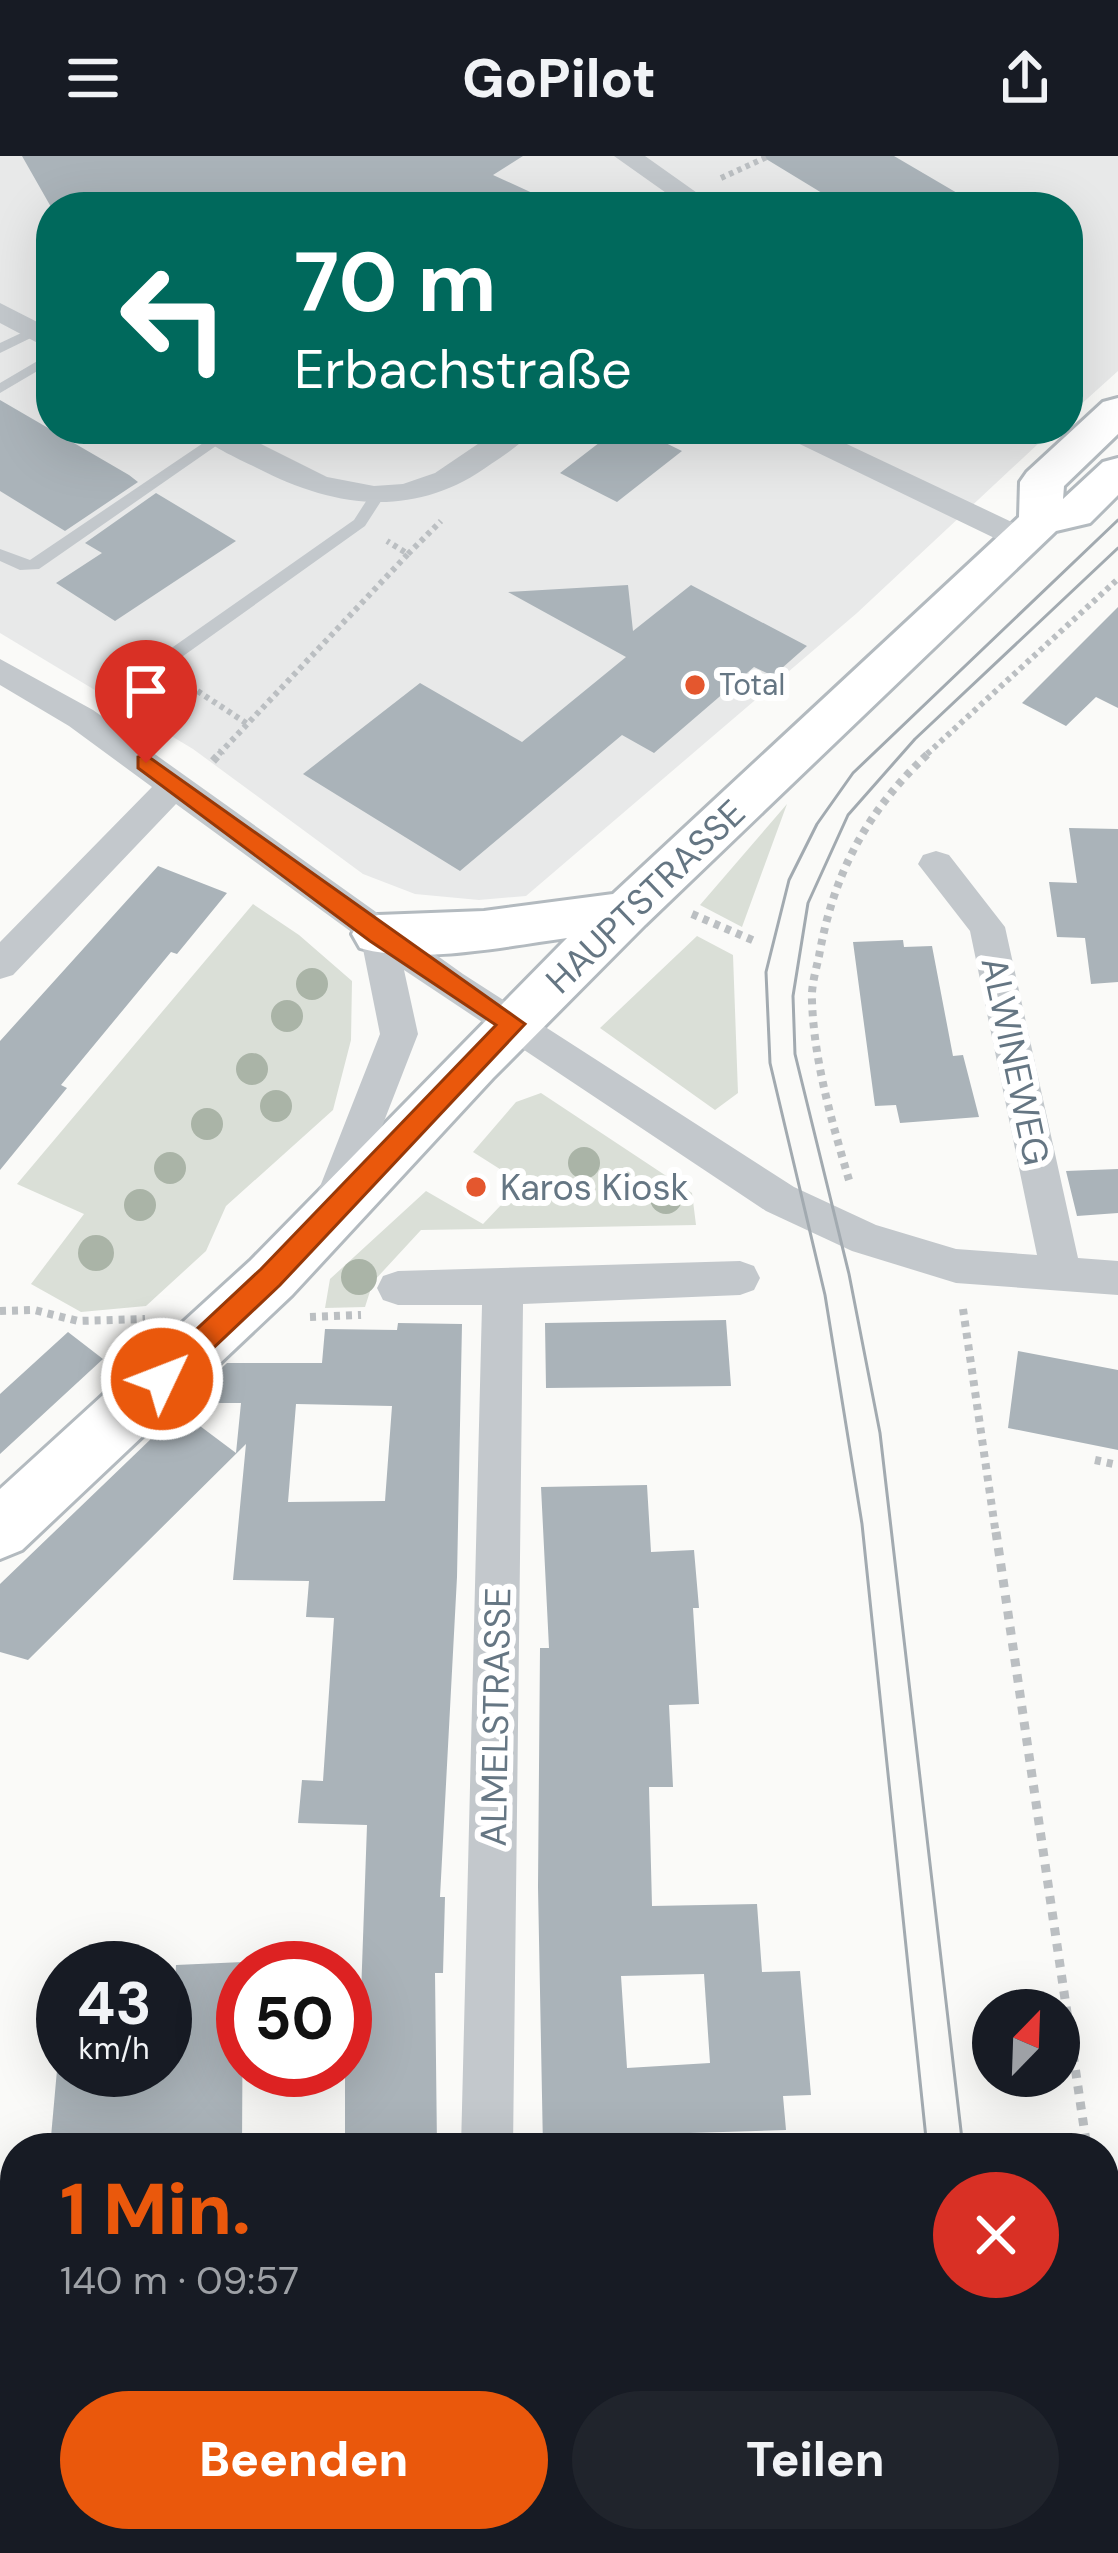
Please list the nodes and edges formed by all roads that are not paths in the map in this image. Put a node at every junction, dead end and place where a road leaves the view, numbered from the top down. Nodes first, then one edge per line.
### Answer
1 (627, 156) edge
2 (681, 192) edge
3 (0, 311) edge
4 (36, 332) edge
5 (36, 338) edge
6 (0, 350) edge
7 (36, 366) edge
8 (0, 389) edge
9 (1118, 411) edge
10 (199, 444) edge
11 (237, 444) edge
12 (497, 444) edge
13 (826, 444) edge
14 (1083, 444) edge
15 (1083, 444) edge
16 (1118, 471) edge
17 (377, 495) junction
18 (1032, 530) junction
19 (0, 554) edge
20 (159, 665) road end
21 (0, 670) edge
22 (178, 785) junction
23 (936, 864) dead end
24 (639, 900) junction
25 (378, 934) junction
26 (0, 965) edge
27 (512, 1024) junction
28 (329, 1215) junction
29 (1061, 1274) junction
30 (740, 1278) dead end
31 (1118, 1278) edge
32 (503, 1287) junction
33 (398, 1288) dead end
34 (0, 1530) edge
35 (487, 2133) edge

1 - 2 street
3 - 4 street
5 - 6 lane
7 - 8 lane
9 - 14 main road, HAUPTSTRASSE
10 - 19 lane
11 - 17 street
12 - 17 street
13 - 18 street
15 - 18 main road, HAUPTSTRASSE
16 - 18 main road, HAUPTSTRASSE
17 - 20 lane
18 - 24 main road, HAUPTSTRASSE
21 - 22 street
22 - 25 street
22 - 26 street
23 - 29 street, ALWINEWEG
24 - 25 main road
24 - 27 main road, HAUPTSTRASSE
25 - 27 street
25 - 28 street
27 - 28 main road, HAUPTSTRASSE
27 - 29 street
28 - 34 main road, HAUPTSTRASSE
29 - 31 street
30 - 32 street
32 - 33 street
32 - 35 street, ALMELSTRASSE

